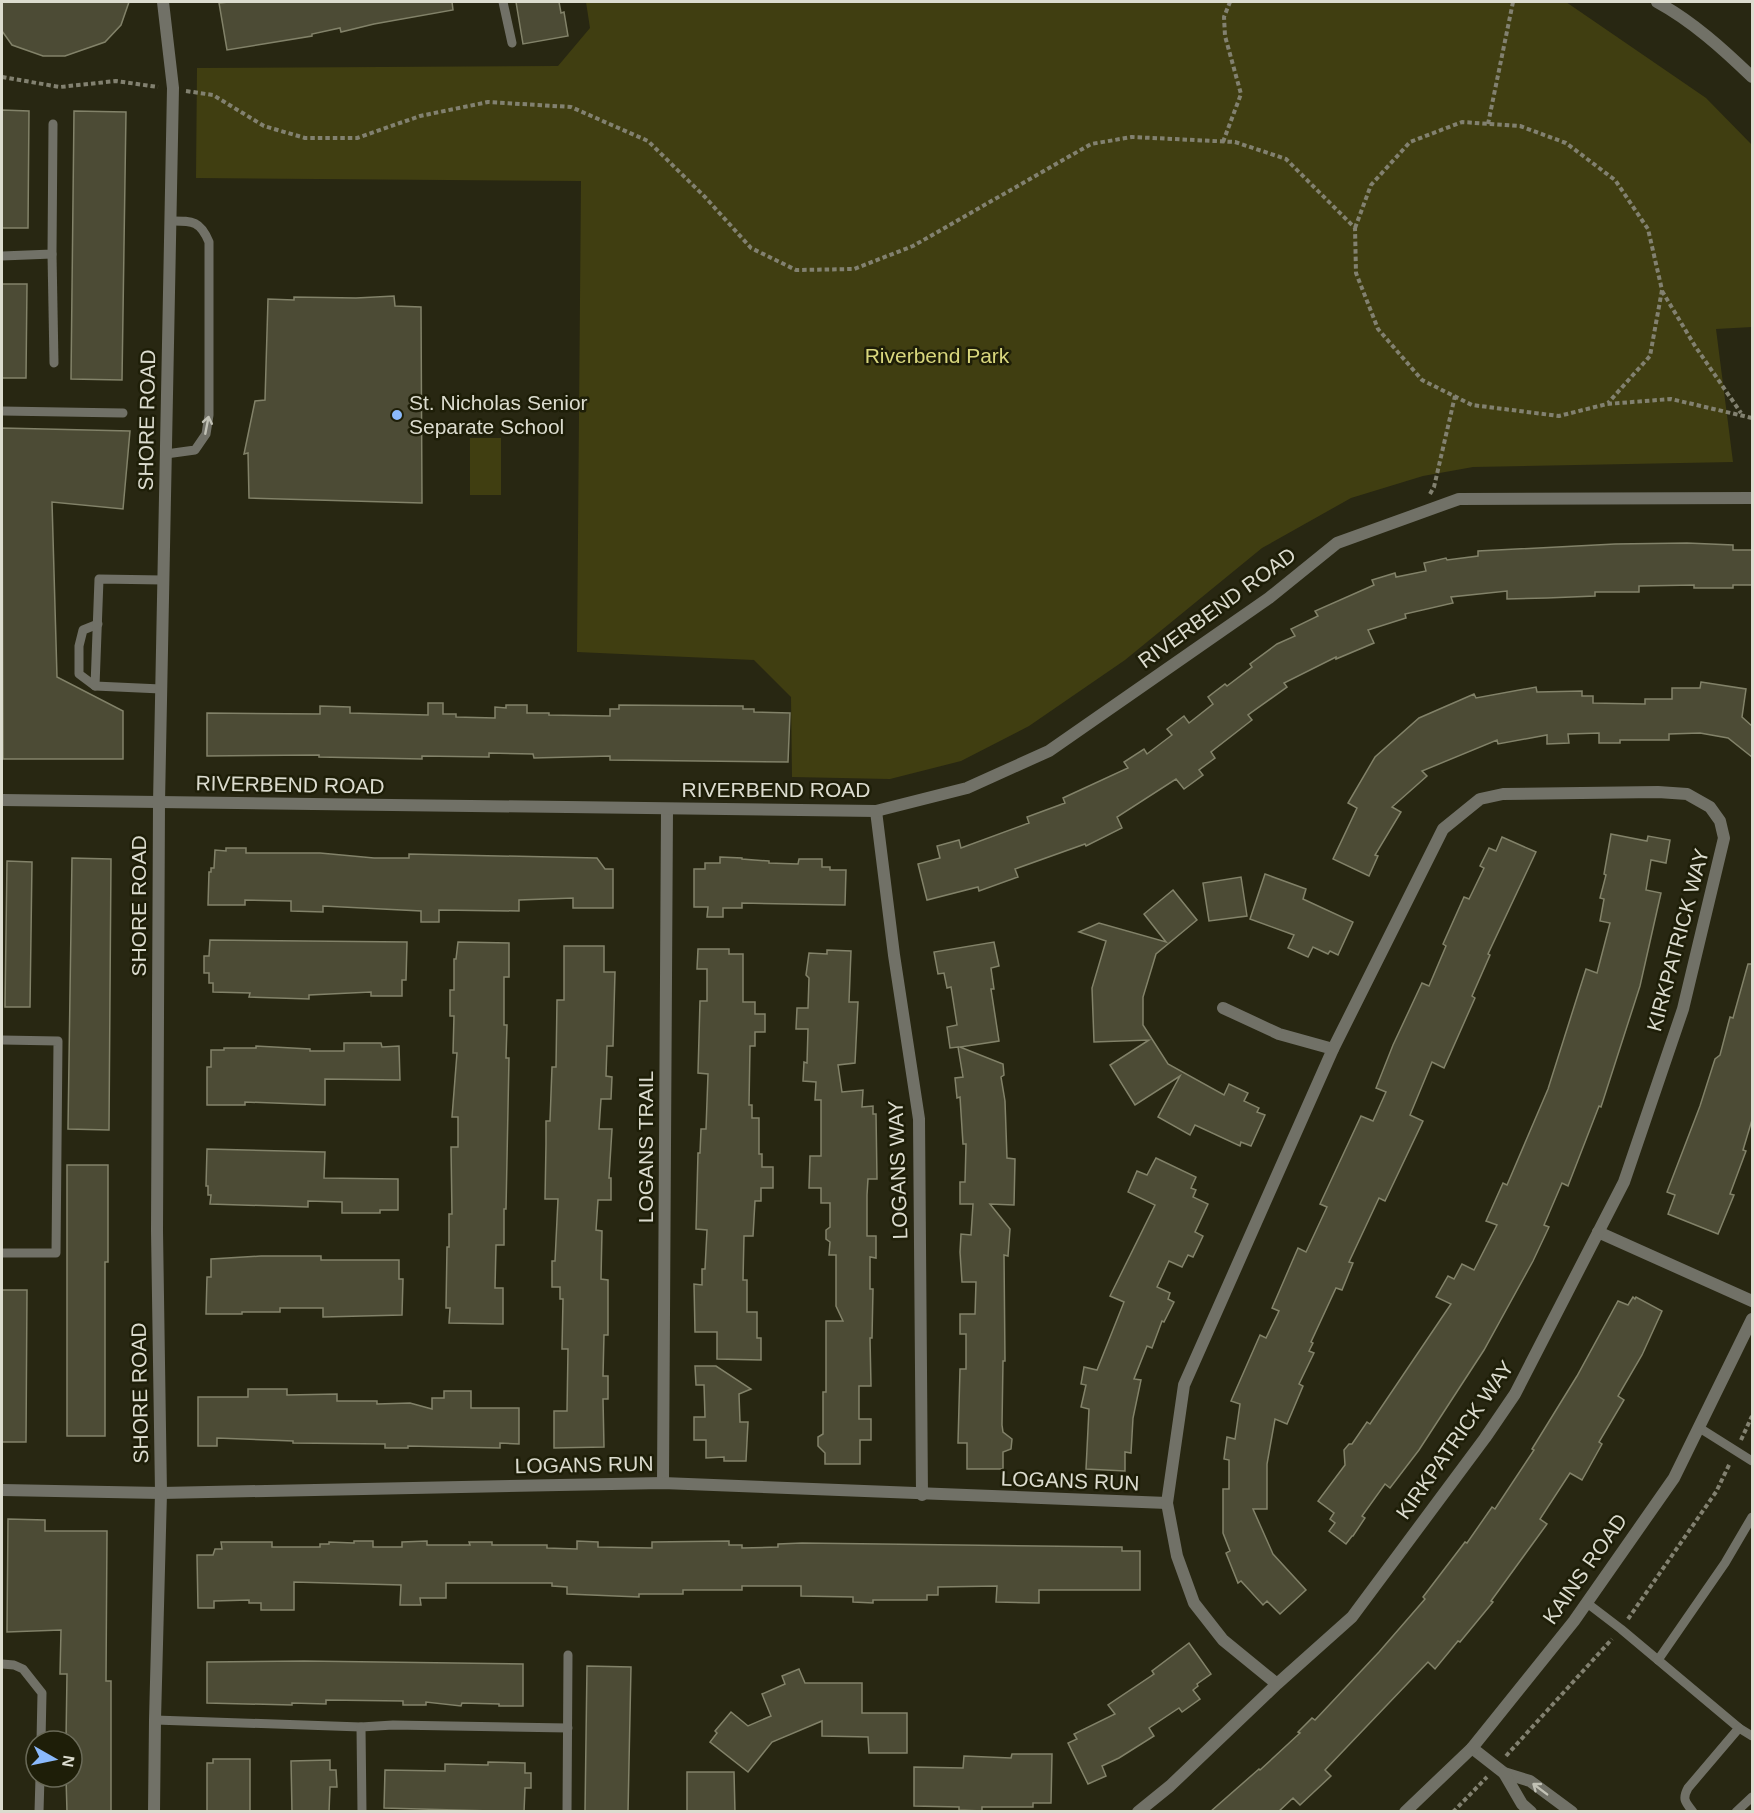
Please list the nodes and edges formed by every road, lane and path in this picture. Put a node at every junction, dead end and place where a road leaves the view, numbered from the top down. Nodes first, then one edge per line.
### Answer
1 (163, 2) edge
2 (503, 2) edge
3 (1230, 2) edge
4 (1513, 2) edge
5 (1657, 2) edge
6 (512, 43) dead end
7 (2, 77) edge
8 (1752, 77) edge
9 (172, 88) junction
10 (53, 124) dead end
11 (1488, 124) junction
12 (1223, 142) junction
13 (170, 221) junction
14 (1355, 228) junction
15 (52, 254) junction
16 (2, 256) edge
17 (1662, 290) junction
18 (54, 363) dead end
19 (1455, 396) junction
20 (1607, 404) junction
21 (2, 411) edge
22 (123, 413) dead end
23 (1741, 414) junction
24 (1752, 418) edge
25 (166, 454) junction
26 (1752, 498) edge
27 (1417, 514) junction
28 (164, 580) junction
29 (98, 624) junction
30 (95, 686) junction
31 (161, 689) junction
32 (2, 800) edge
33 (159, 803) junction
34 (668, 810) junction
35 (876, 811) junction
36 (1223, 1008) dead end
37 (2, 1040) edge
38 (1333, 1049) junction
39 (1598, 1232) junction
40 (2, 1253) edge
41 (1752, 1301) edge
42 (1752, 1319) edge
43 (1698, 1427) junction
44 (1752, 1461) edge
45 (663, 1483) junction
46 (2, 1490) edge
47 (161, 1493) junction
48 (922, 1495) junction
49 (1167, 1503) junction
50 (1752, 1517) edge
51 (1587, 1603) junction
52 (568, 1655) dead end
53 (1658, 1660) junction
54 (2, 1664) edge
55 (1277, 1684) junction
56 (155, 1720) junction
57 (361, 1727) junction
58 (568, 1728) junction
59 (1739, 1728) junction
60 (41, 1729) edge
61 (1752, 1736) edge
62 (1472, 1748) junction
63 (1504, 1773) junction
64 (40, 1789) edge
65 (1752, 1797) edge
66 (39, 1812) edge
67 (154, 1812) edge
68 (362, 1812) edge
69 (567, 1812) edge
70 (1138, 1812) edge
71 (1405, 1812) edge
72 (1531, 1812) edge
73 (1572, 1812) edge
74 (1692, 1812) edge
75 (1736, 1812) edge

1 - 9 street, SHORE ROAD
2 - 6 lane
3 - 12 path
4 - 11 path
5 - 8 street
7 - 9 path
9 - 12 path
9 - 13 street, SHORE ROAD
10 - 15 lane
11 - 14 path
11 - 17 path
12 - 14 path
13 - 25 street, SHORE ROAD
25 -> 13 lane
14 - 19 path
15 - 16 lane
15 - 18 lane
17 - 20 path
17 - 23 path
19 - 20 path
19 - 27 path
20 - 23 path
21 - 22 lane
23 - 24 path
25 - 28 street, SHORE ROAD
26 - 27 street, RIVERBEND ROAD
27 - 35 street, RIVERBEND ROAD
28 - 29 lane
28 - 31 street, SHORE ROAD
29 - 30 lane
29 - 30 lane
30 - 31 lane
31 - 33 street, SHORE ROAD
32 - 33 street, RIVERBEND ROAD
33 - 34 street, RIVERBEND ROAD
33 - 47 street, SHORE ROAD
34 - 35 street, RIVERBEND ROAD
34 - 45 street, LOGANS TRAIL
35 - 48 street, LOGANS WAY
36 - 38 street
37 - 40 lane
38 - 39 street, KIRKPATRICK WAY
38 - 49 street, KIRKPATRICK WAY
39 - 41 street
39 - 55 street, KIRKPATRICK WAY
42 - 43 street, KAINS ROAD
43 - 44 lane
43 - 51 street, KAINS ROAD
45 - 47 street, LOGANS RUN
45 - 48 street, LOGANS RUN
46 - 47 street, LOGANS RUN
47 - 56 street, SHORE ROAD
48 - 49 street, LOGANS RUN
49 - 55 street, KIRKPATRICK WAY
50 - 53 lane
51 - 53 lane
51 - 62 street, KAINS ROAD
52 - 58 lane
53 - 59 lane
54 - 60 lane
55 - 70 street, KIRKPATRICK WAY
56 - 57 lane
56 - 67 street, SHORE ROAD
57 - 58 lane
57 - 68 lane
58 - 69 lane
59 - 61 lane
59 - 74 lane
62 - 63 street
62 - 71 street, KAINS ROAD
63 - 72 street
73 -> 63 street
64 - 66 lane
65 - 75 lane

